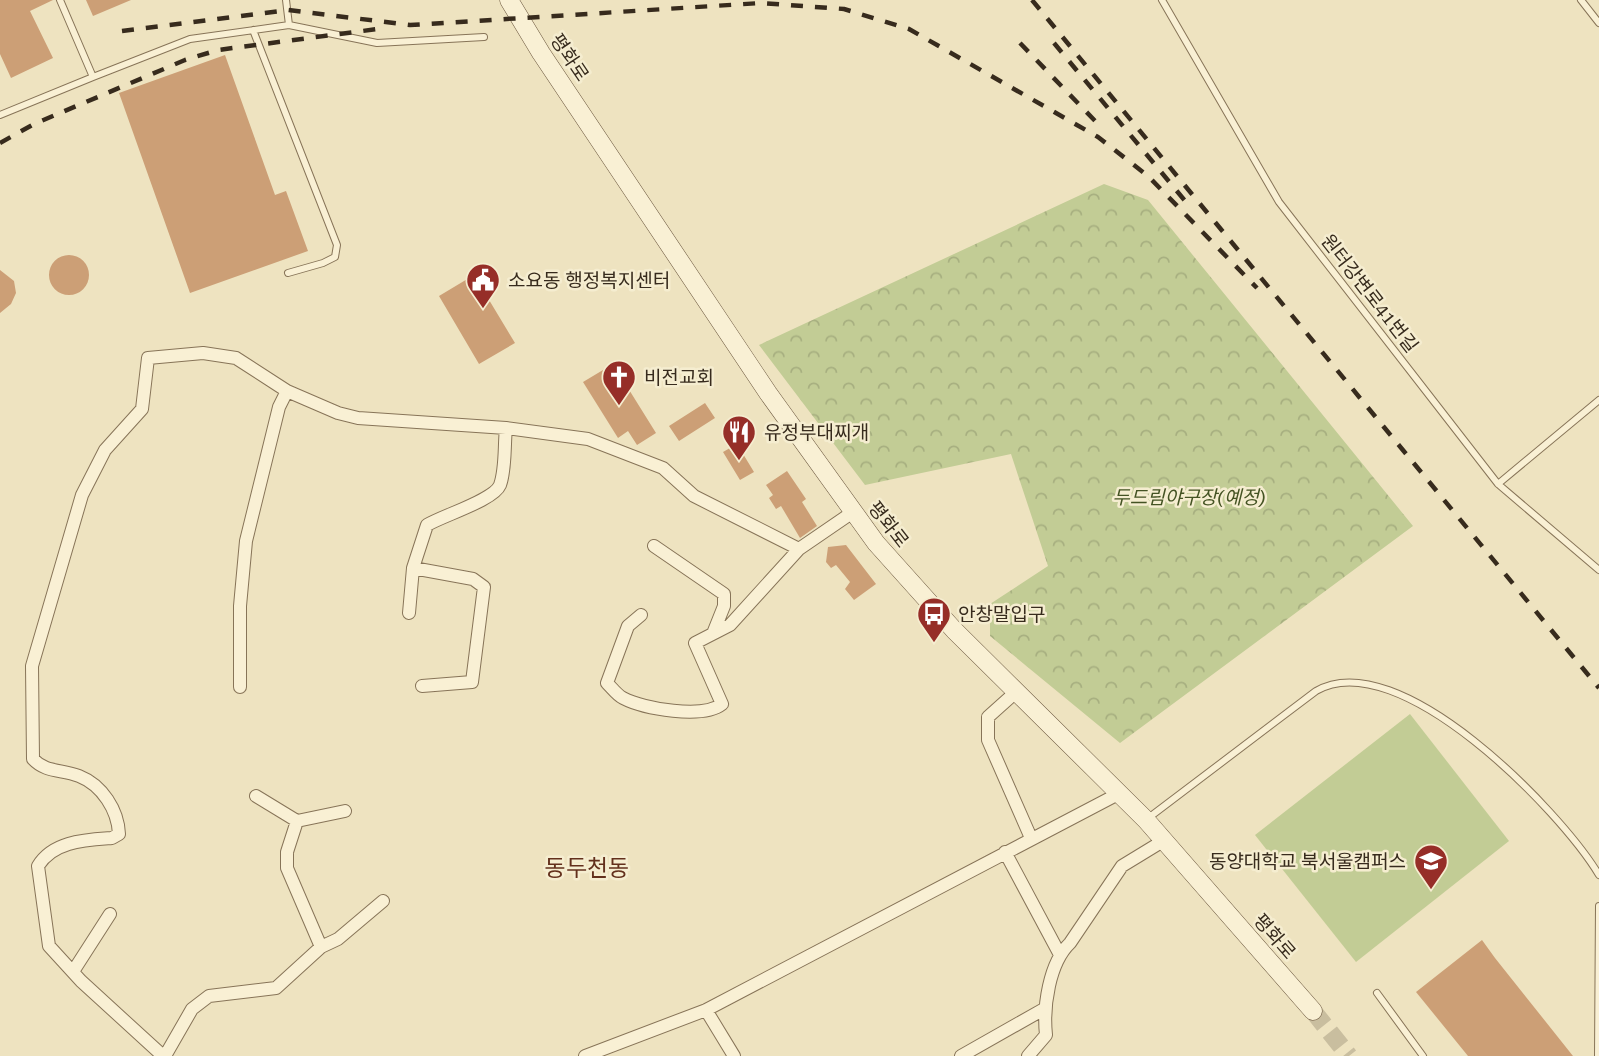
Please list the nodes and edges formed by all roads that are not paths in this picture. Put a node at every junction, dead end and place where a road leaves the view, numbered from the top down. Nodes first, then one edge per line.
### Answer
1 (60, 0) edge
2 (286, 0) edge
3 (509, 0) edge
4 (1162, 0) edge
5 (1581, 0) edge
6 (1599, 23) edge
7 (289, 24) junction
8 (253, 30) junction
9 (484, 37) dead end
10 (93, 77) junction
11 (0, 116) edge
12 (288, 273) dead end
13 (287, 391) junction
14 (1599, 400) edge
15 (506, 428) junction
16 (1498, 484) junction
17 (853, 512) junction
18 (654, 546) dead end
19 (799, 549) junction
20 (413, 568) junction
21 (1599, 570) edge
22 (409, 613) dead end
23 (640, 615) dead end
24 (714, 631) junction
25 (422, 686) dead end
26 (240, 687) dead end
27 (1017, 691) junction
28 (1120, 793) junction
29 (256, 796) dead end
30 (345, 811) dead end
31 (1146, 820) junction
32 (297, 821) junction
33 (1031, 838) junction
34 (1163, 841) junction
35 (1005, 852) junction
36 (1599, 875) edge
37 (383, 901) dead end
38 (1599, 906) edge
39 (110, 914) dead end
40 (321, 947) junction
41 (1059, 953) junction
42 (74, 970) junction
43 (1377, 993) dead end
44 (1044, 1009) junction
45 (706, 1010) junction
46 (1312, 1011) tunnel mouth
47 (164, 1056) edge
48 (585, 1056) edge
49 (734, 1056) edge
50 (961, 1056) edge
51 (1028, 1056) edge
52 (1423, 1056) edge
53 (1598, 1056) edge

1 - 10 lane
2 - 7 lane
3 - 17 main road, 평화로
4 - 16 lane, 원터강변로41번길
5 - 6 lane
7 - 8 lane
7 - 9 lane
8 - 10 lane
8 - 12 lane
10 - 11 lane
13 - 15 street
13 - 26 street
13 - 42 street
14 - 16 lane
15 - 19 street
15 - 20 street
16 - 21 lane, 원터강변로41번길
17 - 19 street
17 - 27 main road, 평화로
18 - 24 street
19 - 24 street
20 - 22 street
20 - 25 street
23 - 24 street
27 - 28 main road, 평화로
27 - 33 street
28 - 31 main road, 평화로
28 - 33 street
29 - 32 street
30 - 32 street
31 - 34 main road, 평화로
31 - 36 lane
32 - 40 street
33 - 35 street
34 - 41 street
34 - 46 main road, 평화로
35 - 41 street
35 - 45 street
37 - 40 street
38 - 53 lane
39 - 42 street
40 - 47 street
41 - 44 street
42 - 47 street
43 - 52 lane
44 - 50 street
44 - 51 street
45 - 48 street
45 - 49 street

